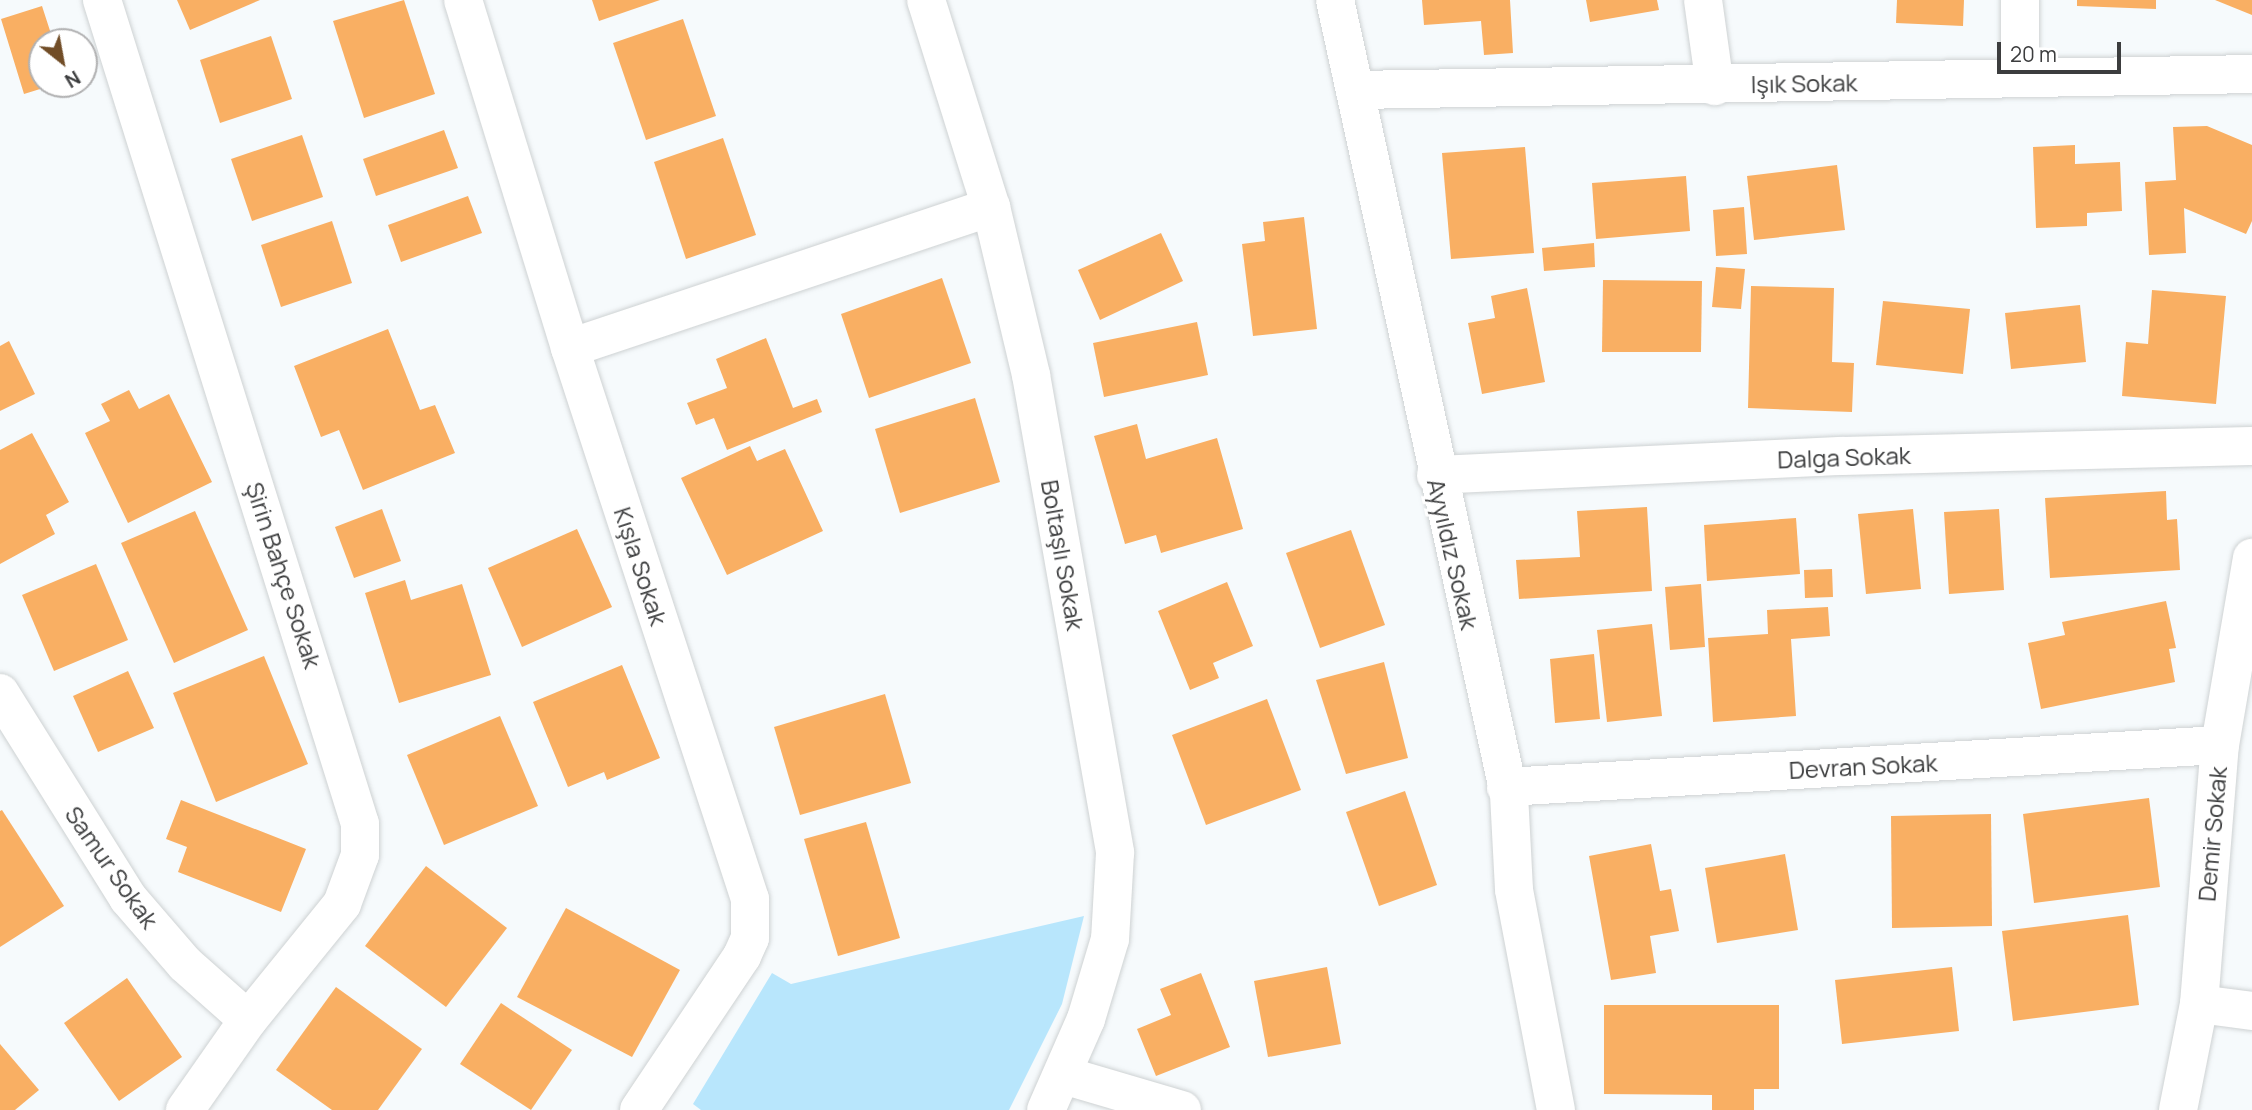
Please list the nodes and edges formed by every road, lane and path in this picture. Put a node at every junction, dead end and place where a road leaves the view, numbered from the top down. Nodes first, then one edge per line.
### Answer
1 (102, 0) edge
2 (463, 0) edge
3 (926, 0) edge
4 (1335, 0) edge
5 (1703, 0) edge
6 (2020, 0) edge
7 (2252, 74) edge
8 (2020, 78) junction
9 (1715, 86) junction
10 (1356, 90) junction
11 (991, 207) junction
12 (570, 348) junction
13 (2252, 446) edge
14 (1436, 475) junction
15 (2252, 558) edge
16 (0, 693) edge
17 (2220, 745) junction
18 (1506, 787) junction
19 (2199, 1003) junction
20 (2252, 1011) edge
21 (248, 1020) junction
22 (1063, 1075) junction
23 (185, 1110) edge
24 (639, 1110) edge
25 (1045, 1110) edge
26 (1182, 1110) edge
27 (1556, 1110) edge
28 (2178, 1110) edge

1 - 21 street, Şirin Bahçe Sokak
2 - 12 street, Kışla Sokak
3 - 11 street, Boltaşlı Sokak
4 - 10 street, Ayyıldız Sokak
5 - 9 street
6 - 8 street
7 - 8 street, Işık Sokak
8 - 9 street, Işık Sokak
9 - 10 street, Işık Sokak
10 - 14 street, Ayyıldız Sokak
11 - 12 street
11 - 22 street, Boltaşlı Sokak
12 - 24 street, Kışla Sokak
13 - 14 street, Dalga Sokak
14 - 18 street, Ayyıldız Sokak
15 - 17 street, Demir Sokak
16 - 21 street, Samur Sokak
17 - 18 street, Devran Sokak
17 - 19 street, Demir Sokak
18 - 27 street, Ayyıldız Sokak
19 - 20 street
19 - 28 street, Demir Sokak
21 - 23 street, Şirin Bahçe Sokak
22 - 25 street, Boltaşlı Sokak
22 - 26 street

